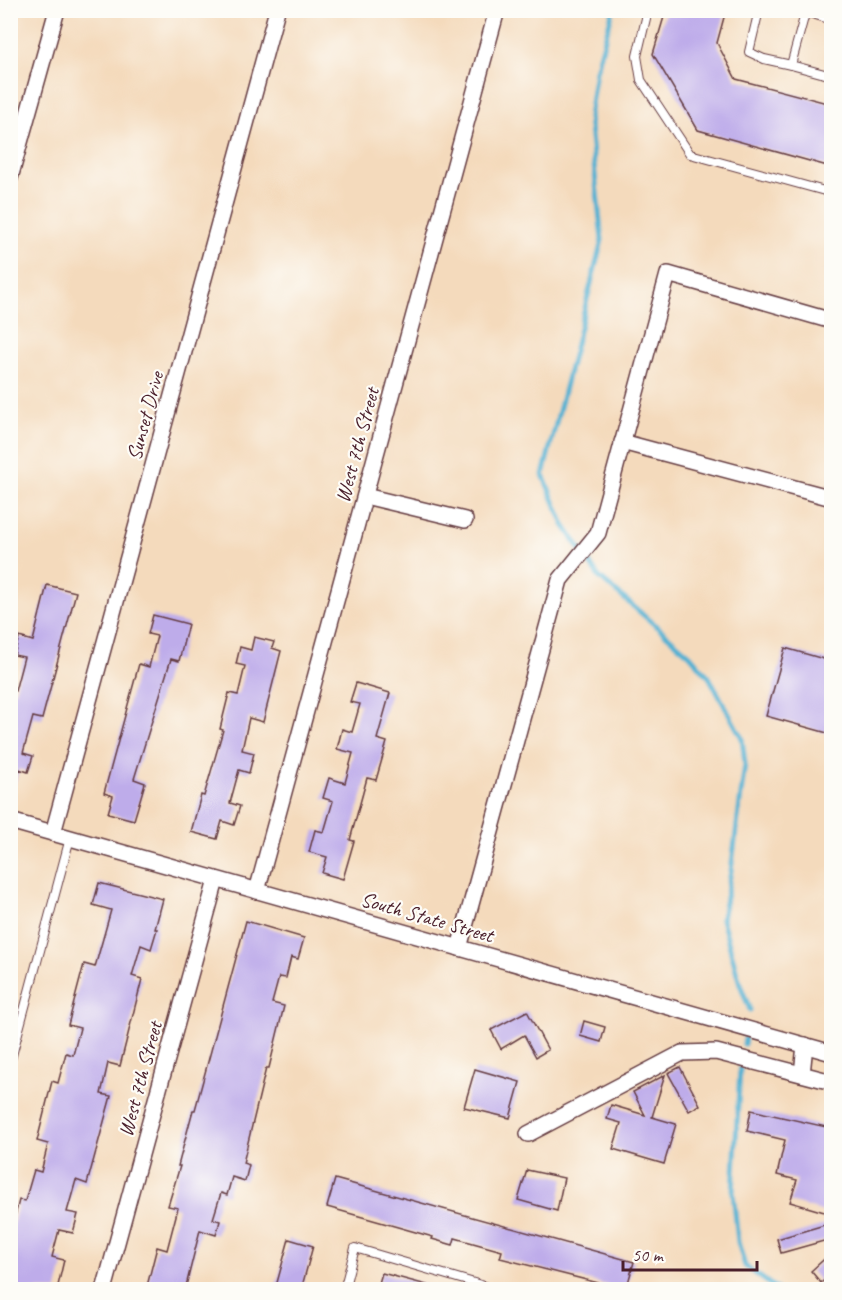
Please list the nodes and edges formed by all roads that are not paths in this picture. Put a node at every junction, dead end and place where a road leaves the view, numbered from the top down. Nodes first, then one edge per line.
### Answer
1 (57, 10) edge
2 (278, 10) edge
3 (497, 10) edge
4 (648, 10) edge
5 (759, 10) edge
6 (806, 11) edge
7 (831, 20) edge
8 (791, 65) junction
9 (831, 75) edge
10 (10, 178) edge
11 (831, 193) edge
12 (831, 321) edge
13 (622, 442) junction
14 (364, 495) junction
15 (831, 498) edge
16 (465, 520) dead end
17 (10, 821) edge
18 (52, 834) junction
19 (70, 838) junction
20 (216, 880) junction
21 (257, 891) junction
22 (459, 948) junction
23 (806, 1046) junction
24 (831, 1053) edge
25 (10, 1064) edge
26 (802, 1074) junction
27 (831, 1082) edge
28 (528, 1134) dead end
29 (104, 1290) edge
30 (344, 1290) edge
31 (498, 1290) edge

1 - 10 street
2 - 18 street, Sunset Drive
3 - 14 street, West 7th Street
4 - 11 lane
5 - 8 lane
6 - 7 lane
6 - 8 lane
8 - 9 lane
12 - 13 street
13 - 15 street
13 - 22 street
14 - 16 street
14 - 21 street, West 7th Street
17 - 18 street, South State Street
18 - 19 street, South State Street
19 - 20 street, South State Street
19 - 25 lane
20 - 21 street, South State Street
20 - 29 street, West 7th Street
21 - 22 street, South State Street
22 - 23 street, South State Street
23 - 24 street, South State Street
23 - 26 street
26 - 27 street
26 - 28 street
30 - 31 lane

